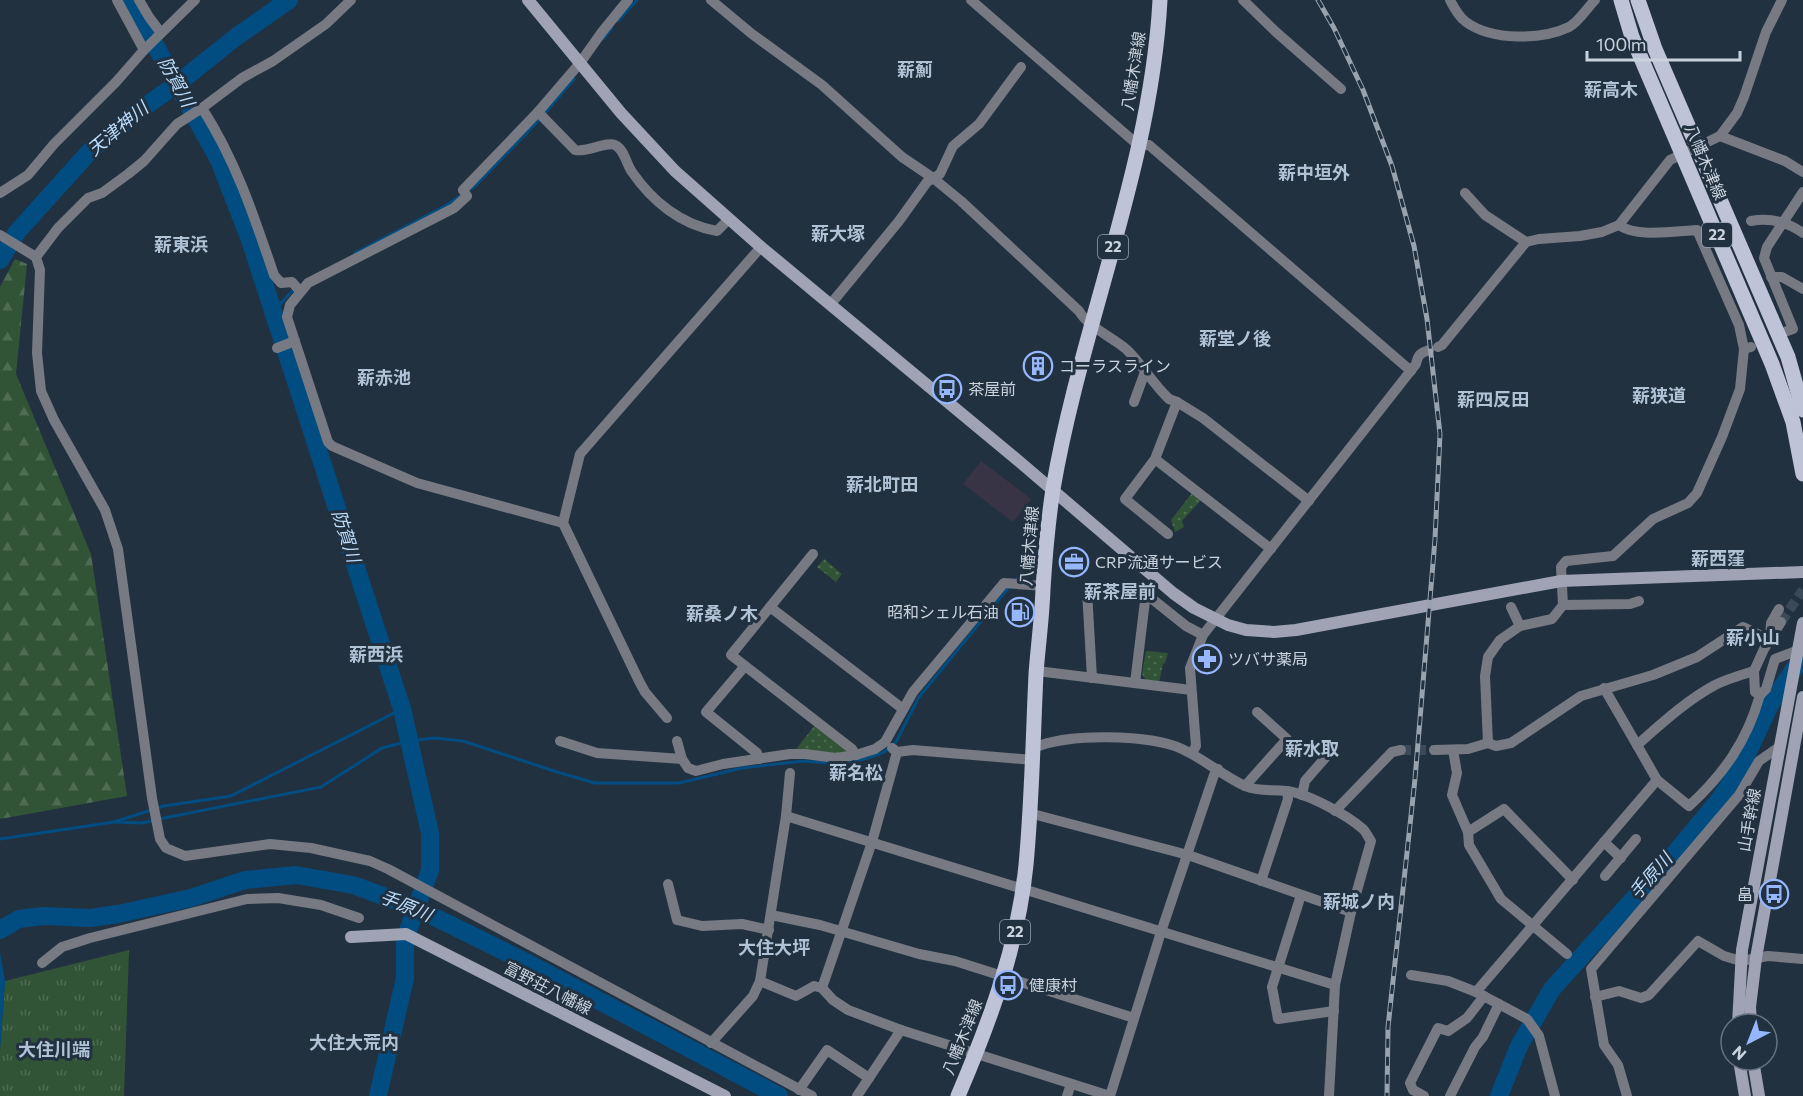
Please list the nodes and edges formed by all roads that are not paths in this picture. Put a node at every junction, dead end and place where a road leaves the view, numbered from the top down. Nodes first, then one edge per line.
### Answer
1 (117, 0) edge
2 (139, 0) edge
3 (195, 0) edge
4 (351, 0) edge
5 (528, 0) edge
6 (628, 0) edge
7 (711, 0) edge
8 (971, 0) edge
9 (1160, 0) edge
10 (1242, 0) edge
11 (1450, 0) edge
12 (1595, 0) edge
13 (1621, 0) edge
14 (1638, 0) edge
15 (1777, 2) edge
16 (161, 33) junction
17 (144, 50) junction
18 (580, 63) junction
19 (1021, 67) dead end
20 (1341, 89) dead end
21 (202, 108) junction
22 (541, 115) junction
23 (1719, 136) junction
24 (1138, 145) junction
25 (1690, 150) junction
26 (1803, 172) edge
27 (933, 178) junction
28 (1803, 192) edge
29 (0, 194) edge
30 (1465, 194) dead end
31 (729, 219) junction
32 (1751, 221) dead end
33 (1783, 222) junction
34 (1619, 225) junction
35 (1803, 232) edge
36 (3, 236) edge
37 (1526, 242) junction
38 (761, 247) junction
39 (36, 257) junction
40 (1771, 277) junction
41 (1803, 289) edge
42 (300, 291) junction
43 (830, 305) junction
44 (1092, 325) junction
45 (1787, 331) dead end
46 (293, 342) junction
47 (277, 348) dead end
48 (1411, 371) junction
49 (1145, 372) junction
50 (1133, 395) dead end
51 (1178, 402) junction
52 (1803, 410) edge
53 (1155, 459) junction
54 (1803, 474) edge
55 (1053, 491) junction
56 (1309, 501) junction
57 (563, 523) junction
58 (1168, 534) dead end
59 (1271, 549) junction
60 (813, 554) dead end
61 (1803, 572) edge
62 (1561, 581) junction
63 (1044, 586) junction
64 (1087, 591) dead end
65 (1639, 601) dead end
66 (1563, 605) junction
67 (770, 607) junction
68 (1511, 607) dead end
69 (1779, 609) tunnel mouth
70 (1215, 619) junction
71 (1781, 622) tunnel mouth
72 (1520, 626) junction
73 (1803, 627) edge
74 (1203, 635) junction
75 (1770, 640) junction
76 (1799, 651) junction
77 (745, 666) junction
78 (1036, 671) junction
79 (1754, 671) junction
80 (1092, 678) junction
81 (1136, 683) junction
82 (1604, 688) junction
83 (1191, 690) junction
84 (1760, 695) junction
85 (1803, 697) edge
86 (903, 709) junction
87 (1257, 712) dead end
88 (668, 718) dead end
89 (560, 741) dead end
90 (677, 741) dead end
91 (1488, 743) junction
92 (1637, 745) junction
93 (891, 747) junction
94 (1779, 747) junction
95 (1332, 750) dead end
96 (1401, 750) tunnel mouth
97 (1434, 750) tunnel mouth
98 (1453, 750) junction
99 (1192, 753) junction
100 (1033, 754) junction
101 (856, 755) junction
102 (682, 759) junction
103 (759, 759) junction
104 (1218, 769) junction
105 (790, 773) dead end
106 (1657, 780) junction
107 (1245, 786) junction
108 (1287, 790) junction
109 (1302, 795) junction
110 (1335, 811) junction
111 (1029, 813) junction
112 (786, 816) junction
113 (1468, 832) junction
114 (1636, 839) dead end
115 (872, 842) junction
116 (1604, 842) junction
117 (1188, 855) junction
118 (1621, 858) junction
119 (1605, 876) dead end
120 (1573, 880) junction
121 (1261, 881) junction
122 (668, 884) dead end
123 (1023, 888) junction
124 (1301, 895) junction
125 (1351, 912) junction
126 (771, 915) junction
127 (359, 918) dead end
128 (1532, 926) junction
129 (769, 930) junction
130 (841, 931) junction
131 (1161, 932) junction
132 (351, 937) dead end
133 (1567, 954) dead end
134 (1756, 958) junction
135 (1803, 959) edge
136 (1741, 961) junction
137 (42, 963) dead end
138 (1277, 967) junction
139 (1411, 975) dead end
140 (1004, 976) junction
141 (760, 981) junction
142 (1335, 985) junction
143 (822, 988) junction
144 (1480, 994) junction
145 (1595, 997) junction
146 (1499, 1004) junction
147 (1334, 1011) junction
148 (1739, 1012) edge
149 (1750, 1012) edge
150 (1134, 1018) junction
151 (901, 1030) junction
152 (711, 1043) junction
153 (977, 1053) junction
154 (1741, 1072) edge
155 (1755, 1072) edge
156 (869, 1078) junction
157 (1071, 1084) junction
158 (799, 1090) junction
159 (725, 1096) edge
160 (812, 1096) edge
161 (857, 1096) edge
162 (958, 1096) edge
163 (1067, 1096) edge
164 (1329, 1096) edge
165 (1424, 1096) edge
166 (1450, 1096) edge
167 (1555, 1096) edge
168 (1627, 1096) edge
169 (1745, 1096) edge
170 (1759, 1096) edge

1 - 17 street
2 - 16 street
3 - 16 street
4 - 21 street
5 - 18 street
6 - 18 street
7 - 27 street
8 - 24 street
9 - 24 main road, 八幡木津線 / 22
10 - 20 street
11 - 12 street
13 - 25 main road, 八幡木津線 / 22
14 - 25 main road, 八幡木津線 / 22
15 - 23 street
16 - 17 street
17 - 29 street
18 - 22 street
18 - 31 street
19 - 27 street
21 - 39 street
21 - 42 street
22 - 31 street
22 - 42 street
23 - 25 street
23 - 26 street
24 - 44 main road, 八幡木津線 / 22
24 - 48 street
25 - 34 street
25 - 52 main road, 八幡木津線 / 22
25 - 54 main road, 八幡木津線 / 22
27 - 43 street
27 - 44 street
28 - 33 street
30 - 37 street
31 - 38 street
32 - 33 street
33 - 35 street
33 - 40 street
34 - 37 street
34 - 62 street
36 - 39 street
37 - 48 street
38 - 43 street
38 - 57 street
39 - 152 street
40 - 41 street
40 - 45 street
42 - 46 street
43 - 55 street
44 - 49 street
44 - 55 main road, 八幡木津線 / 22
46 - 47 street
46 - 57 street
48 - 56 street
49 - 50 street
49 - 51 street
51 - 53 street
51 - 56 street
53 - 58 street
53 - 59 street
55 - 63 main road, 八幡木津線 / 22
55 - 70 street
56 - 59 street
57 - 88 street
59 - 70 street
60 - 67 street
61 - 62 street
62 - 66 street
62 - 70 street
63 - 78 main road, 八幡木津線 / 22
63 - 86 street
64 - 80 street
65 - 66 street
66 - 72 street
67 - 77 street
67 - 86 street
68 - 72 street
69 - 75 street
70 - 74 street
71 - 75 street
72 - 91 street
73 - 76 street, 山手幹線
74 - 81 street
74 - 83 street
75 - 79 street
75 - 82 street
76 - 84 street
76 - 94 street, 山手幹線
77 - 101 street
77 - 103 street
78 - 80 street
78 - 100 main road, 八幡木津線 / 22
79 - 84 street
79 - 92 street
80 - 81 street
81 - 83 street
82 - 91 street
82 - 92 street
83 - 99 street
84 - 106 street
85 - 134 street, 山手幹線
86 - 93 street
87 - 107 street
89 - 102 street
90 - 102 street
91 - 98 street
92 - 106 street
93 - 100 street
93 - 101 street
93 - 115 street
94 - 136 street, 山手幹線
94 - 145 street
95 - 109 street
96 - 110 street
97 - 98 street
98 - 113 street
99 - 100 street
99 - 104 street
100 - 111 main road, 八幡木津線 / 22
101 - 103 street
102 - 103 street
104 - 107 street
104 - 117 street
105 - 112 street
106 - 116 street
107 - 108 street
108 - 109 street
108 - 121 street
109 - 110 street
110 - 125 street
111 - 117 street
111 - 123 main road, 八幡木津線 / 22
112 - 115 street
112 - 126 street
113 - 120 street
113 - 128 street
114 - 118 street
115 - 123 street
115 - 130 street
116 - 118 street
116 - 120 street
117 - 121 street
117 - 131 street
118 - 119 street
120 - 128 street
121 - 124 street
122 - 129 street
123 - 131 street
123 - 140 main road, 八幡木津線 / 22
124 - 125 street
124 - 138 street
125 - 142 street
126 - 129 street
126 - 130 street
127 - 137 street
128 - 133 street
128 - 144 street
129 - 141 street
130 - 140 street
130 - 143 street
131 - 138 street
131 - 150 street
132 - 159 street, 富野荘八幡線
134 - 135 street
134 - 136 street
134 - 149 street, 山手幹線
136 - 145 street
136 - 148 street, 山手幹線
138 - 142 street
138 - 147 street
139 - 144 street
140 - 150 street
140 - 153 main road, 八幡木津線 / 22
141 - 143 street
141 - 152 street
142 - 147 street
143 - 151 street
144 - 146 street
144 - 165 street
145 - 168 street
146 - 166 street
146 - 167 street
147 - 164 street
150 - 157 street
151 - 153 street
151 - 156 street
152 - 158 street
153 - 157 street
153 - 162 main road, 八幡木津線 / 22
154 - 169 street
155 - 170 street
156 - 158 street
156 - 161 street
157 - 163 street
158 - 160 street

